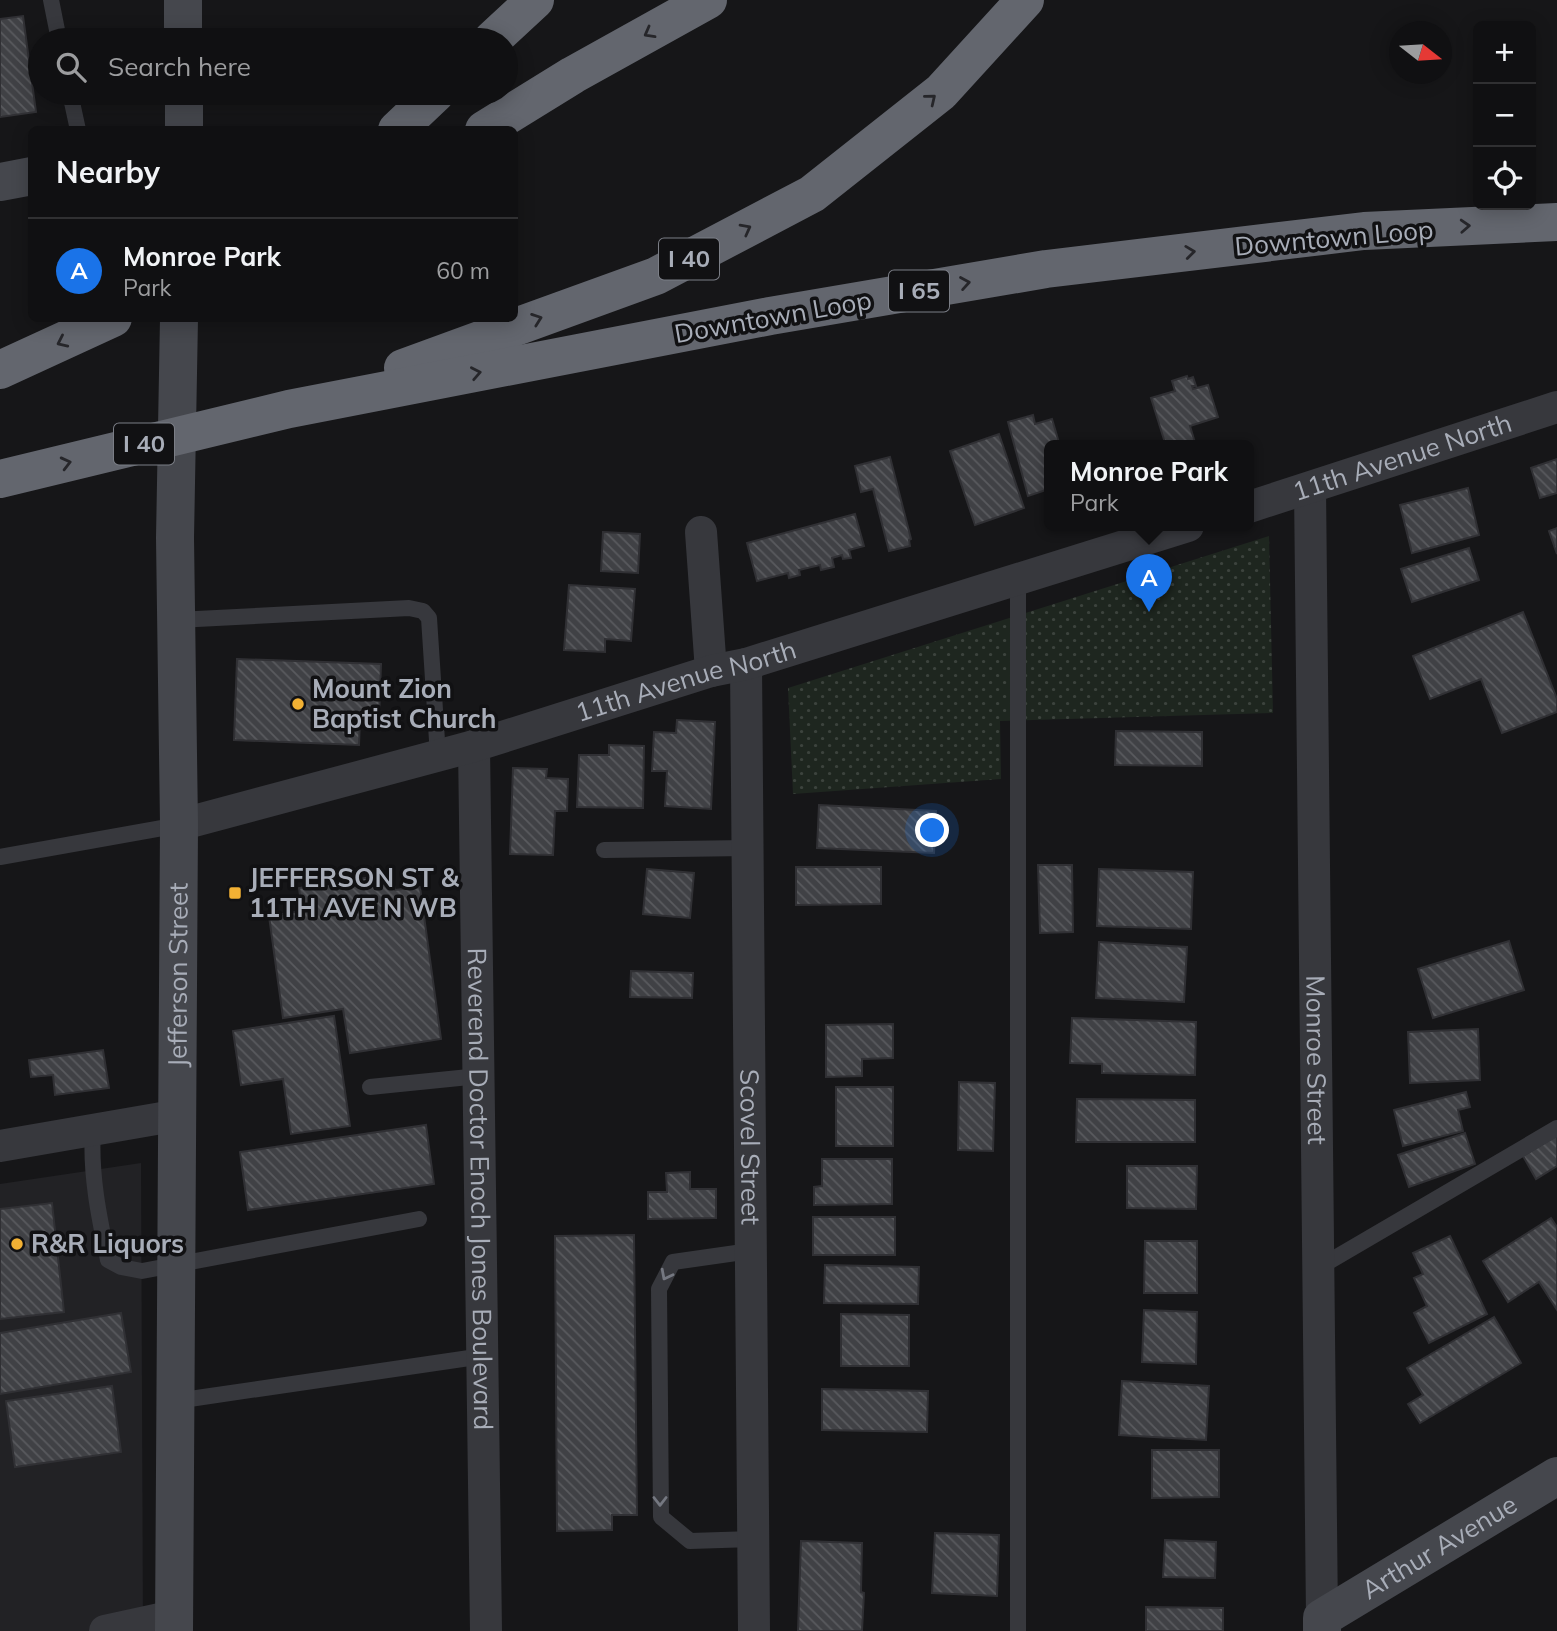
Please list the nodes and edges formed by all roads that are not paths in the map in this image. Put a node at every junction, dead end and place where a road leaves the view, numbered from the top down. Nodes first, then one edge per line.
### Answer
1 (51, 0) edge
2 (183, 0) edge
3 (535, 0) edge
4 (708, 0) edge
5 (1025, 0) edge
6 (57, 28) edge
7 (183, 28) edge
8 (505, 28) edge
9 (73, 105) edge
10 (184, 105) edge
11 (423, 105) edge
12 (77, 126) edge
13 (184, 126) edge
14 (401, 126) edge
15 (490, 126) edge
16 (28, 177) edge
17 (0, 182) edge
18 (1557, 222) edge
19 (104, 322) edge
20 (179, 322) edge
21 (0, 370) edge
22 (1557, 407) edge
23 (289, 409) junction
24 (0, 479) edge
25 (1310, 488) junction
26 (1254, 505) edge
27 (1172, 531) edge
28 (701, 532) dead end
29 (1018, 579) junction
30 (177, 620) junction
31 (746, 664) junction
32 (711, 671) junction
33 (474, 746) junction
34 (438, 756) junction
35 (179, 825) junction
36 (747, 848) junction
37 (604, 850) dead end
38 (0, 857) edge
39 (479, 1076) junction
40 (370, 1087) dead end
41 (178, 1115) junction
42 (1557, 1128) edge
43 (93, 1130) junction
44 (0, 1146) edge
45 (419, 1219) dead end
46 (750, 1251) junction
47 (177, 1264) junction
48 (1318, 1268) junction
49 (483, 1356) junction
50 (176, 1401) junction
51 (1557, 1476) edge
52 (753, 1539) junction
53 (174, 1624) edge
54 (1322, 1625) edge
55 (105, 1631) edge
56 (486, 1631) edge
57 (754, 1631) edge
58 (1018, 1631) edge

1 - 6 lane
2 - 7 main road
3 - 8 highway
4 -> 15 highway
23 -> 5 highway, I 40
9 - 12 lane
10 - 13 main road
11 - 14 highway
16 - 17 main road
23 -> 18 highway, Downtown Loop / I 65
19 -> 21 highway
20 - 30 main road, Jefferson Street
22 - 25 street, 11th Avenue North
24 -> 23 highway, Downtown Loop / I 40
25 - 26 street, 11th Avenue North
25 - 48 street, Monroe Street
27 - 29 street, 11th Avenue North
28 - 32 street
29 - 31 street, 11th Avenue North
29 - 58 lane
30 - 34 lane
30 - 35 main road, Jefferson Street
31 - 32 street, 11th Avenue North
31 - 36 street, Scovel Street
32 - 33 street, 11th Avenue North
33 - 34 street, 11th Avenue North
33 - 39 street, Reverend Doctor Enoch Jones Boulevard
34 - 35 street, 11th Avenue North
35 - 38 lane
35 - 41 main road, Jefferson Street
36 - 37 lane
36 - 46 street, Scovel Street
39 - 40 lane
39 - 49 street, Reverend Doctor Enoch Jones Boulevard
41 - 43 street
41 - 47 main road, Jefferson Street
42 - 48 lane
43 - 44 street
43 - 47 lane
45 - 47 lane
46 - 52 street, Scovel Street
46 -> 52 lane
47 - 50 main road, Jefferson Street
48 - 54 street, Monroe Street
49 - 50 lane
49 - 56 street, Reverend Doctor Enoch Jones Boulevard
50 - 53 main road, Jefferson Street
51 - 54 main road, Arthur Avenue
52 - 57 street, Scovel Street
53 - 55 street

